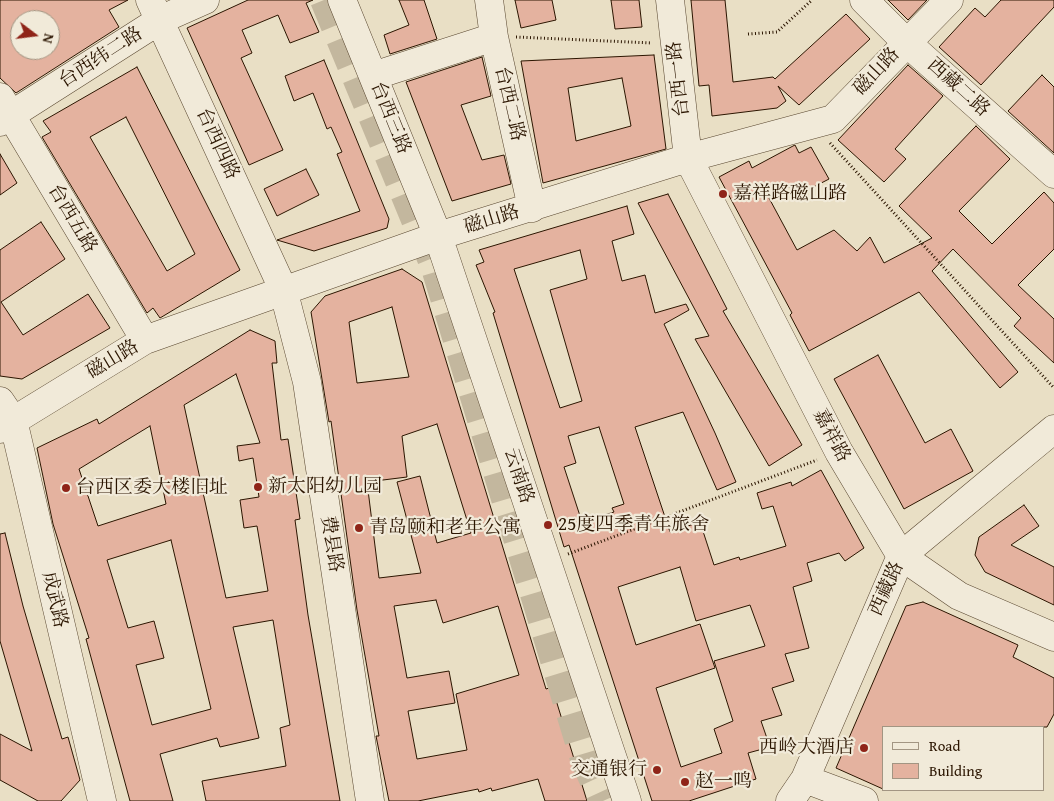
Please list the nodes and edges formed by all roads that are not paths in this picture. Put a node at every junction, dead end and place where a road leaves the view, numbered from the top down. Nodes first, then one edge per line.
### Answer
1 (205, 0) edge
2 (342, 0) edge
3 (489, 0) edge
4 (670, 0) edge
5 (864, 0) edge
6 (949, 0) edge
7 (155, 10) edge
8 (494, 36) junction
9 (906, 42) junction
10 (373, 76) junction
11 (3, 112) edge
12 (688, 158) junction
13 (1054, 174) edge
14 (532, 208) junction
15 (438, 236) junction
16 (284, 289) junction
17 (145, 340) junction
18 (4, 417) edge
19 (1054, 429) edge
20 (901, 556) junction
21 (1054, 637) edge
22 (797, 790) edge
23 (102, 801) edge
24 (370, 801) edge
25 (627, 801) edge
26 (864, 801) edge

1 - 7 street, 台西纬二路
2 - 10 street, 台西三路
3 - 8 street, 台西二路
4 - 12 street, 台西一路
5 - 9 street, 西藏二路
6 - 9 street, 磁山路
7 - 11 street, 台西纬二路
7 - 16 street, 台西四路
8 - 10 street
8 - 14 street, 台西二路
9 - 12 street, 磁山路
9 - 13 street, 西藏二路
10 - 15 street, 台西三路
11 - 17 street, 台西五路
12 - 14 street, 磁山路
12 - 20 street, 嘉祥路
14 - 15 street, 磁山路
15 - 16 street, 磁山路
15 - 25 street, 云南路
16 - 17 street, 磁山路
16 - 24 street, 费县路
17 - 18 street, 磁山路
18 - 23 street, 成武路
19 - 20 street, 西藏路
20 - 21 street, 嘉祥路
20 - 22 street, 西藏路
22 - 26 street

